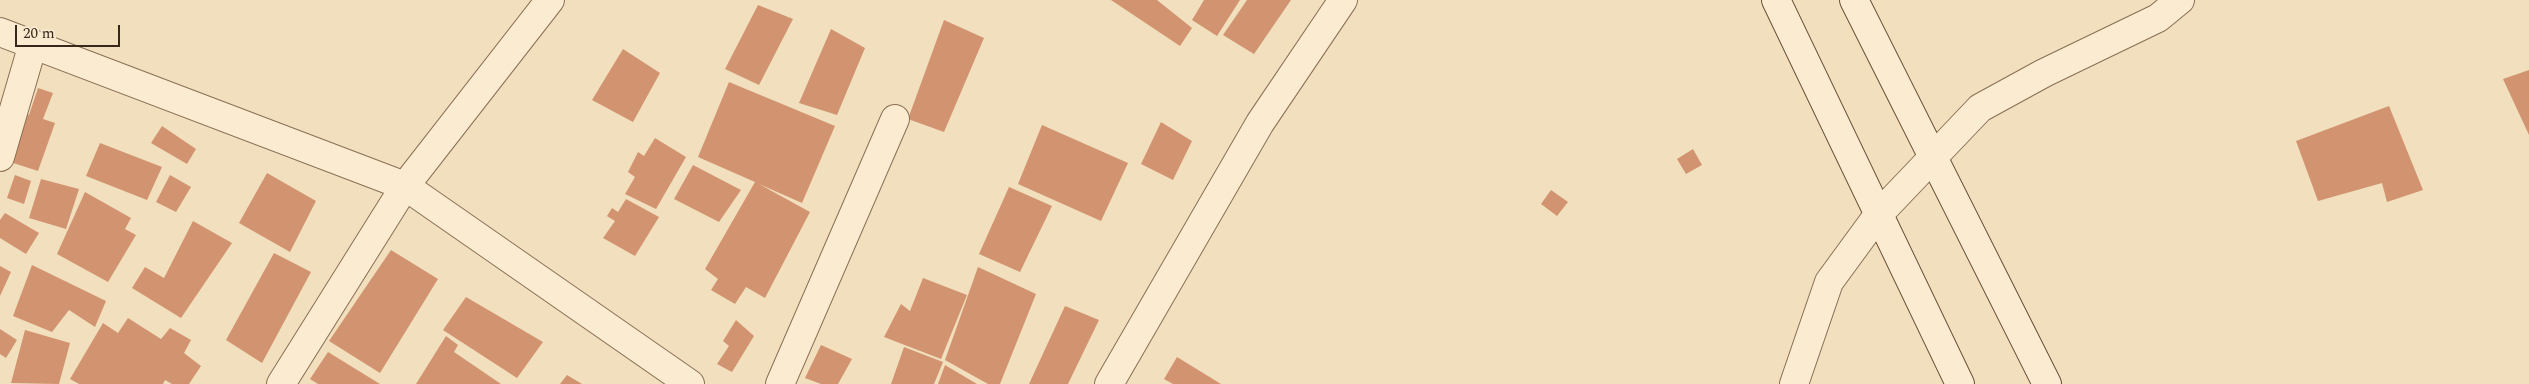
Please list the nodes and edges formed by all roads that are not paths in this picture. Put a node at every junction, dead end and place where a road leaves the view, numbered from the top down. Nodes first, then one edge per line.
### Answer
1 (550, 0) edge
2 (1343, 0) edge
3 (1776, 0) edge
4 (1854, 0) edge
5 (2180, 0) edge
6 (0, 32) edge
7 (33, 44) junction
8 (895, 119) dead end
9 (0, 157) edge
10 (1933, 157) junction
11 (405, 186) junction
12 (1878, 215) junction
13 (281, 384) edge
14 (690, 384) edge
15 (780, 384) edge
16 (1109, 384) edge
17 (1794, 384) edge
18 (1960, 384) edge
19 (2046, 384) edge

1 - 11 street
2 - 16 street
3 - 12 street
4 - 10 street
5 - 10 street
6 - 7 street
7 - 9 street
7 - 11 street
8 - 15 street
10 - 12 street
10 - 19 street
11 - 13 street
11 - 14 street
12 - 17 street
12 - 18 street

